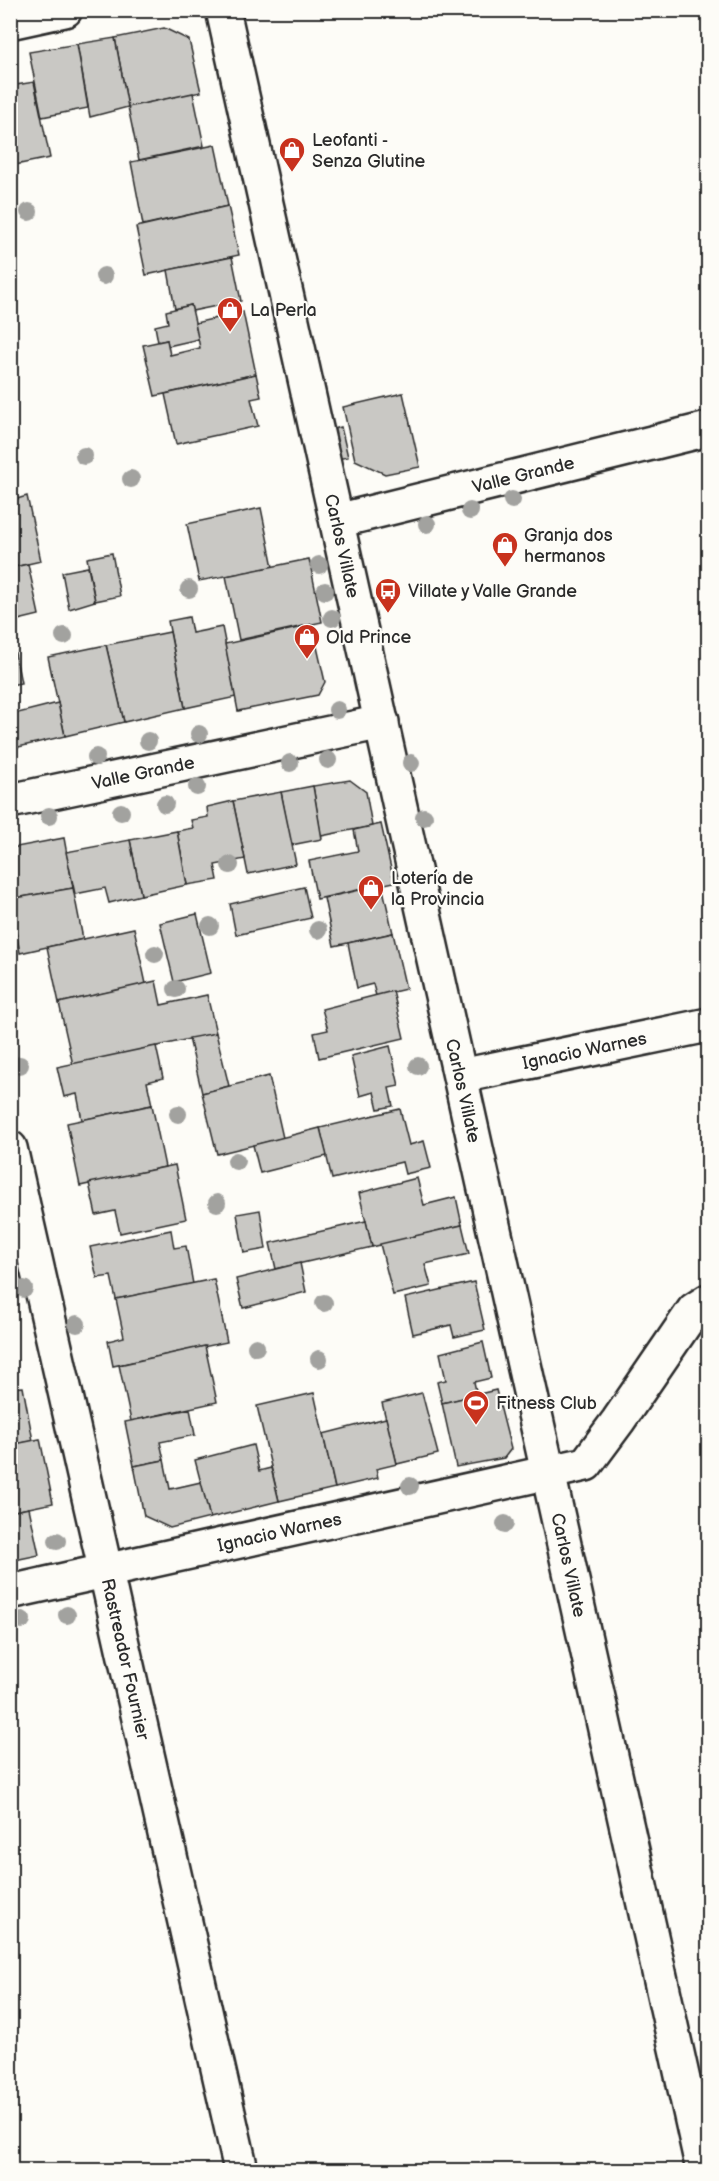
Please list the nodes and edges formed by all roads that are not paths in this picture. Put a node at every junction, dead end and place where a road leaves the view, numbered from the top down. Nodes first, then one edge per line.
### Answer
1 (65, 10) edge
2 (223, 10) edge
3 (10, 22) edge
4 (708, 429) edge
5 (337, 521) junction
6 (382, 722) junction
7 (10, 801) edge
8 (708, 1025) edge
9 (460, 1076) junction
10 (10, 1148) edge
11 (708, 1301) edge
12 (549, 1473) junction
13 (106, 1570) junction
14 (10, 1592) edge
15 (241, 2170) edge
16 (704, 2170) edge

1 - 3 street
2 - 5 street, Carlos Villate
4 - 5 street, Valle Grande
5 - 6 street, Carlos Villate
6 - 7 street, Valle Grande
6 - 9 street, Carlos Villate
8 - 9 street, Ignacio Warnes
9 - 12 street, Carlos Villate
10 - 13 street, Rastreador Fournier
11 - 12 street, Ignacio Warnes
12 - 13 street, Ignacio Warnes
12 - 16 street, Carlos Villate
13 - 14 street, Ignacio Warnes
13 - 15 street, Rastreador Fournier

